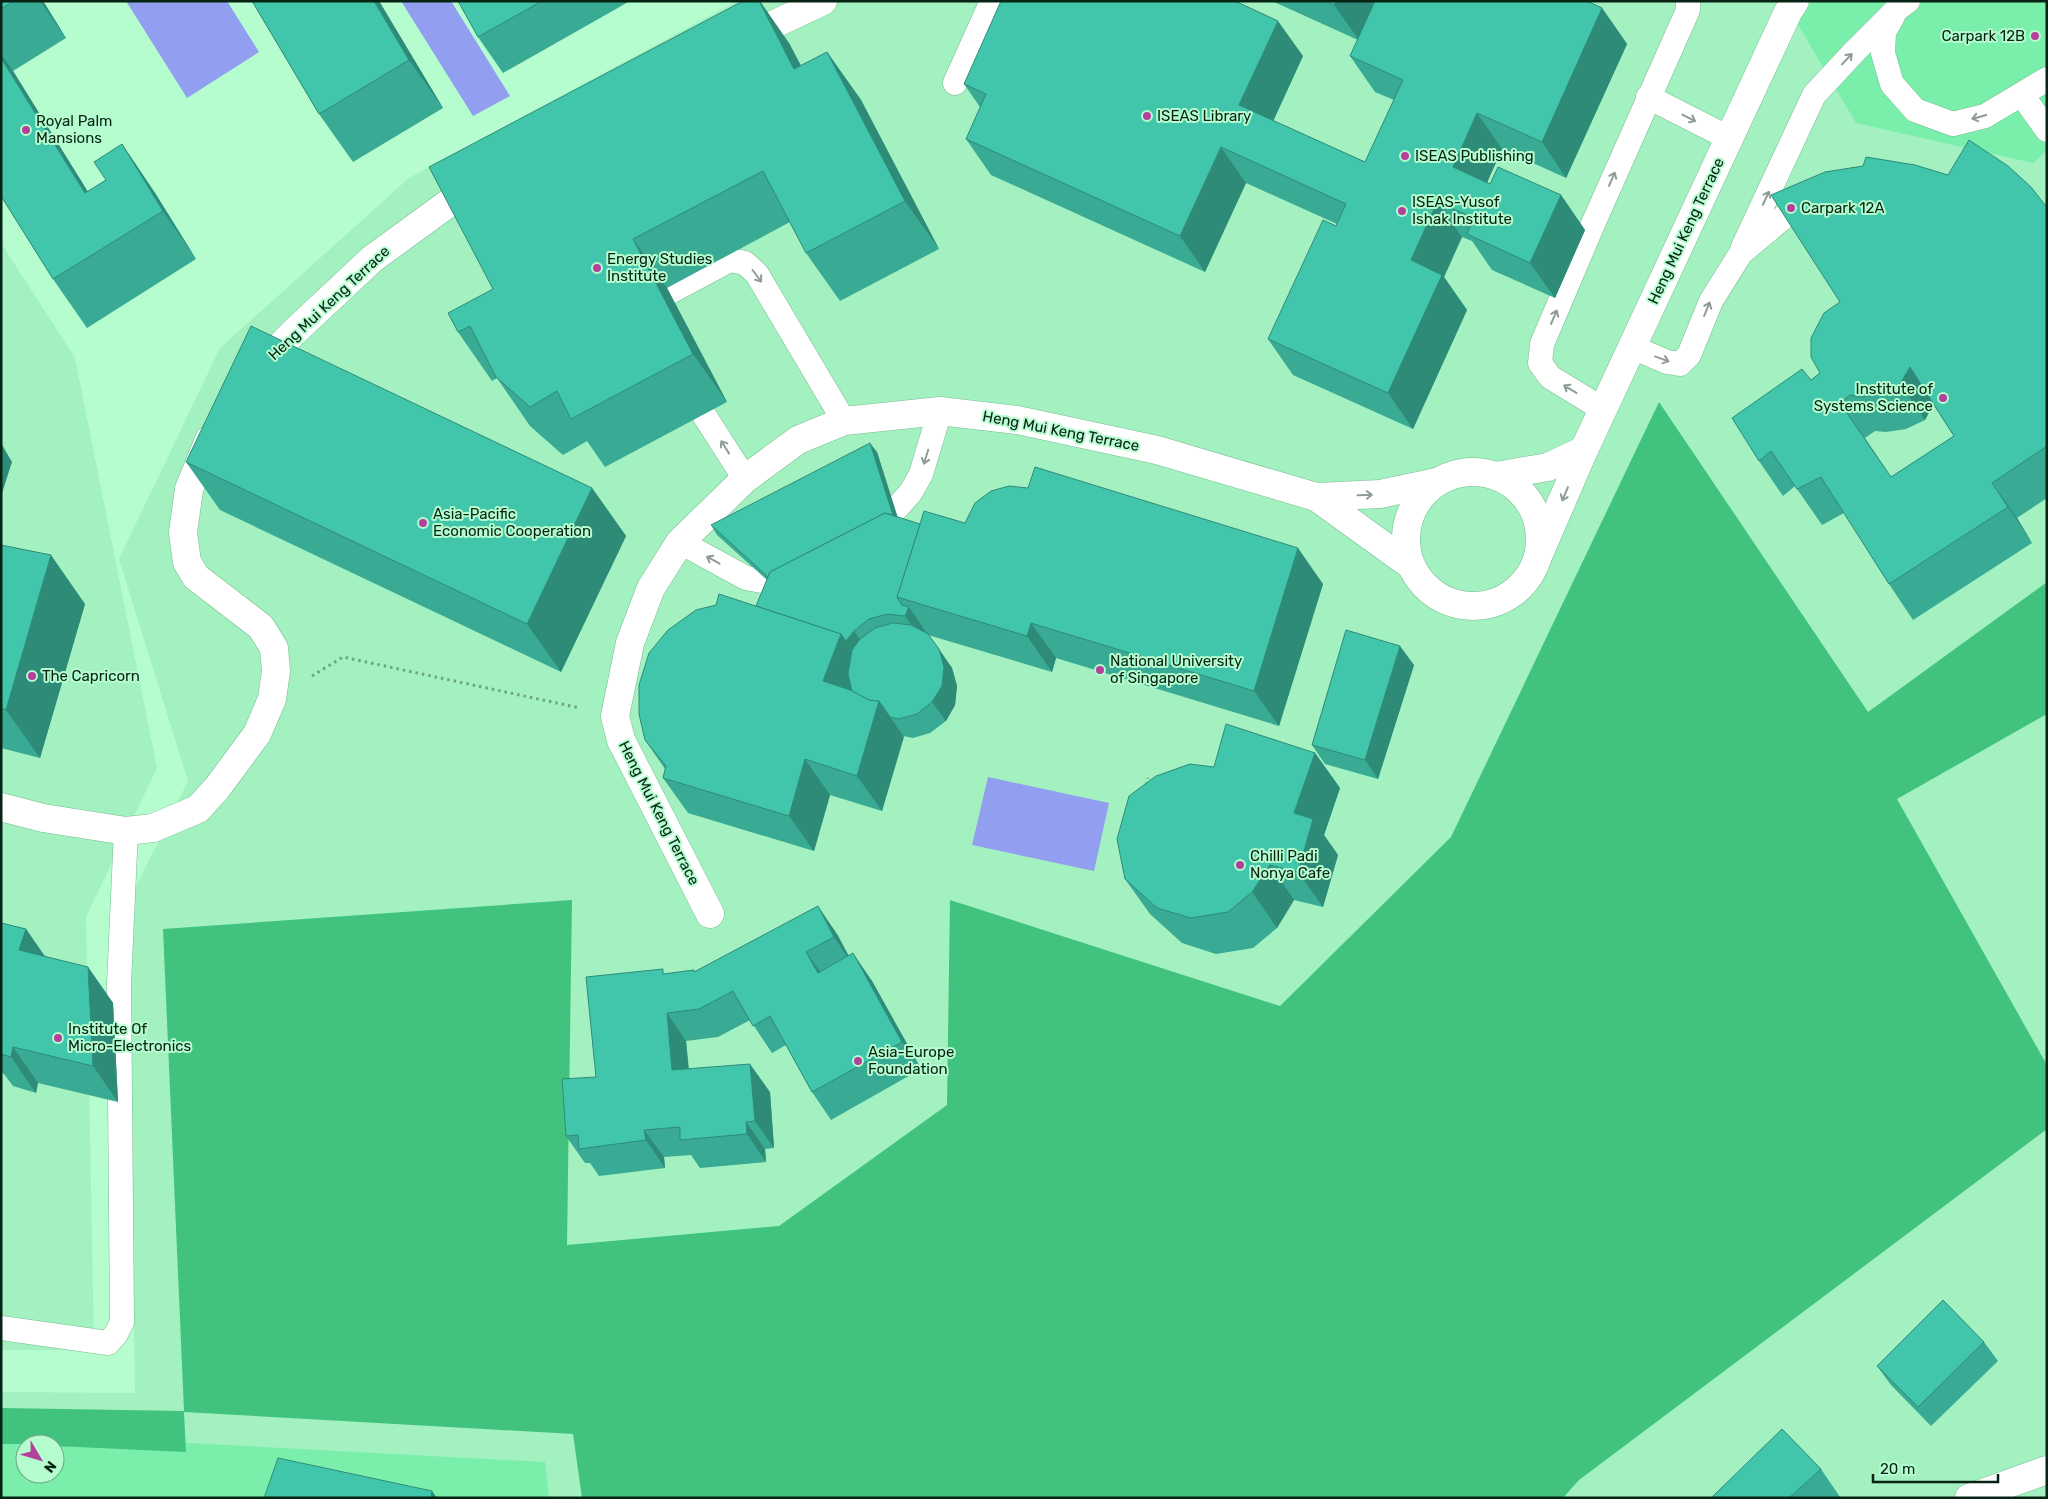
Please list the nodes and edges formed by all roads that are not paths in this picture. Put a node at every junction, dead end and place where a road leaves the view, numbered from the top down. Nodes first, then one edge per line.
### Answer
1 (823, 1) edge
2 (992, 1) edge
3 (1688, 1) edge
4 (1899, 4) edge
5 (1787, 5) edge
6 (718, 52) edge
7 (2047, 79) edge
8 (955, 83) dead end
9 (2022, 95) junction
10 (1648, 97) junction
11 (2047, 130) edge
12 (1729, 138) junction
13 (502, 163) edge
14 (1829, 197) edge
15 (1738, 258) junction
16 (670, 292) dead end
17 (1632, 347) junction
18 (240, 388) edge
19 (940, 410) junction
20 (1604, 410) junction
21 (704, 414) dead end
22 (221, 419) edge
23 (844, 421) junction
24 (1584, 450) junction
25 (1496, 476) junction
26 (745, 478) junction
27 (1437, 482) junction
28 (1316, 497) junction
29 (895, 510) dead end
30 (680, 542) junction
31 (1539, 554) junction
32 (1410, 564) junction
33 (762, 581) edge
34 (1, 807) edge
35 (126, 831) junction
36 (710, 914) dead end
37 (1, 1328) edge
38 (2047, 1470) edge
39 (1969, 1498) edge

1 - 6 street
2 - 8 lane
3 - 10 lane
9 -> 4 lane
15 -> 4 lane
5 - 12 street, Heng Mui Keng Terrace
7 - 9 lane
9 - 11 lane
10 -> 12 lane
20 -> 10 lane
12 - 17 street, Heng Mui Keng Terrace
13 - 18 street, Heng Mui Keng Terrace
14 - 15 lane
17 -> 15 lane
16 -> 23 lane
17 - 20 street, Heng Mui Keng Terrace
19 - 23 street, Heng Mui Keng Terrace
19 - 28 street, Heng Mui Keng Terrace
19 -> 29 lane
20 - 24 street, Heng Mui Keng Terrace
26 -> 21 lane
22 - 35 street
23 - 26 street, Heng Mui Keng Terrace
24 - 25 street, Heng Mui Keng Terrace
24 -> 31 street, Heng Mui Keng Terrace
25 - 27 street, Heng Mui Keng Terrace
25 - 31 street, Heng Mui Keng Terrace
26 - 30 street, Heng Mui Keng Terrace
28 -> 27 street, Heng Mui Keng Terrace
27 - 32 street, Heng Mui Keng Terrace
28 - 32 street, Heng Mui Keng Terrace
33 -> 30 lane
30 - 36 street, Heng Mui Keng Terrace
31 - 32 street, Heng Mui Keng Terrace
34 - 35 street
35 - 37 lane
38 - 39 street

